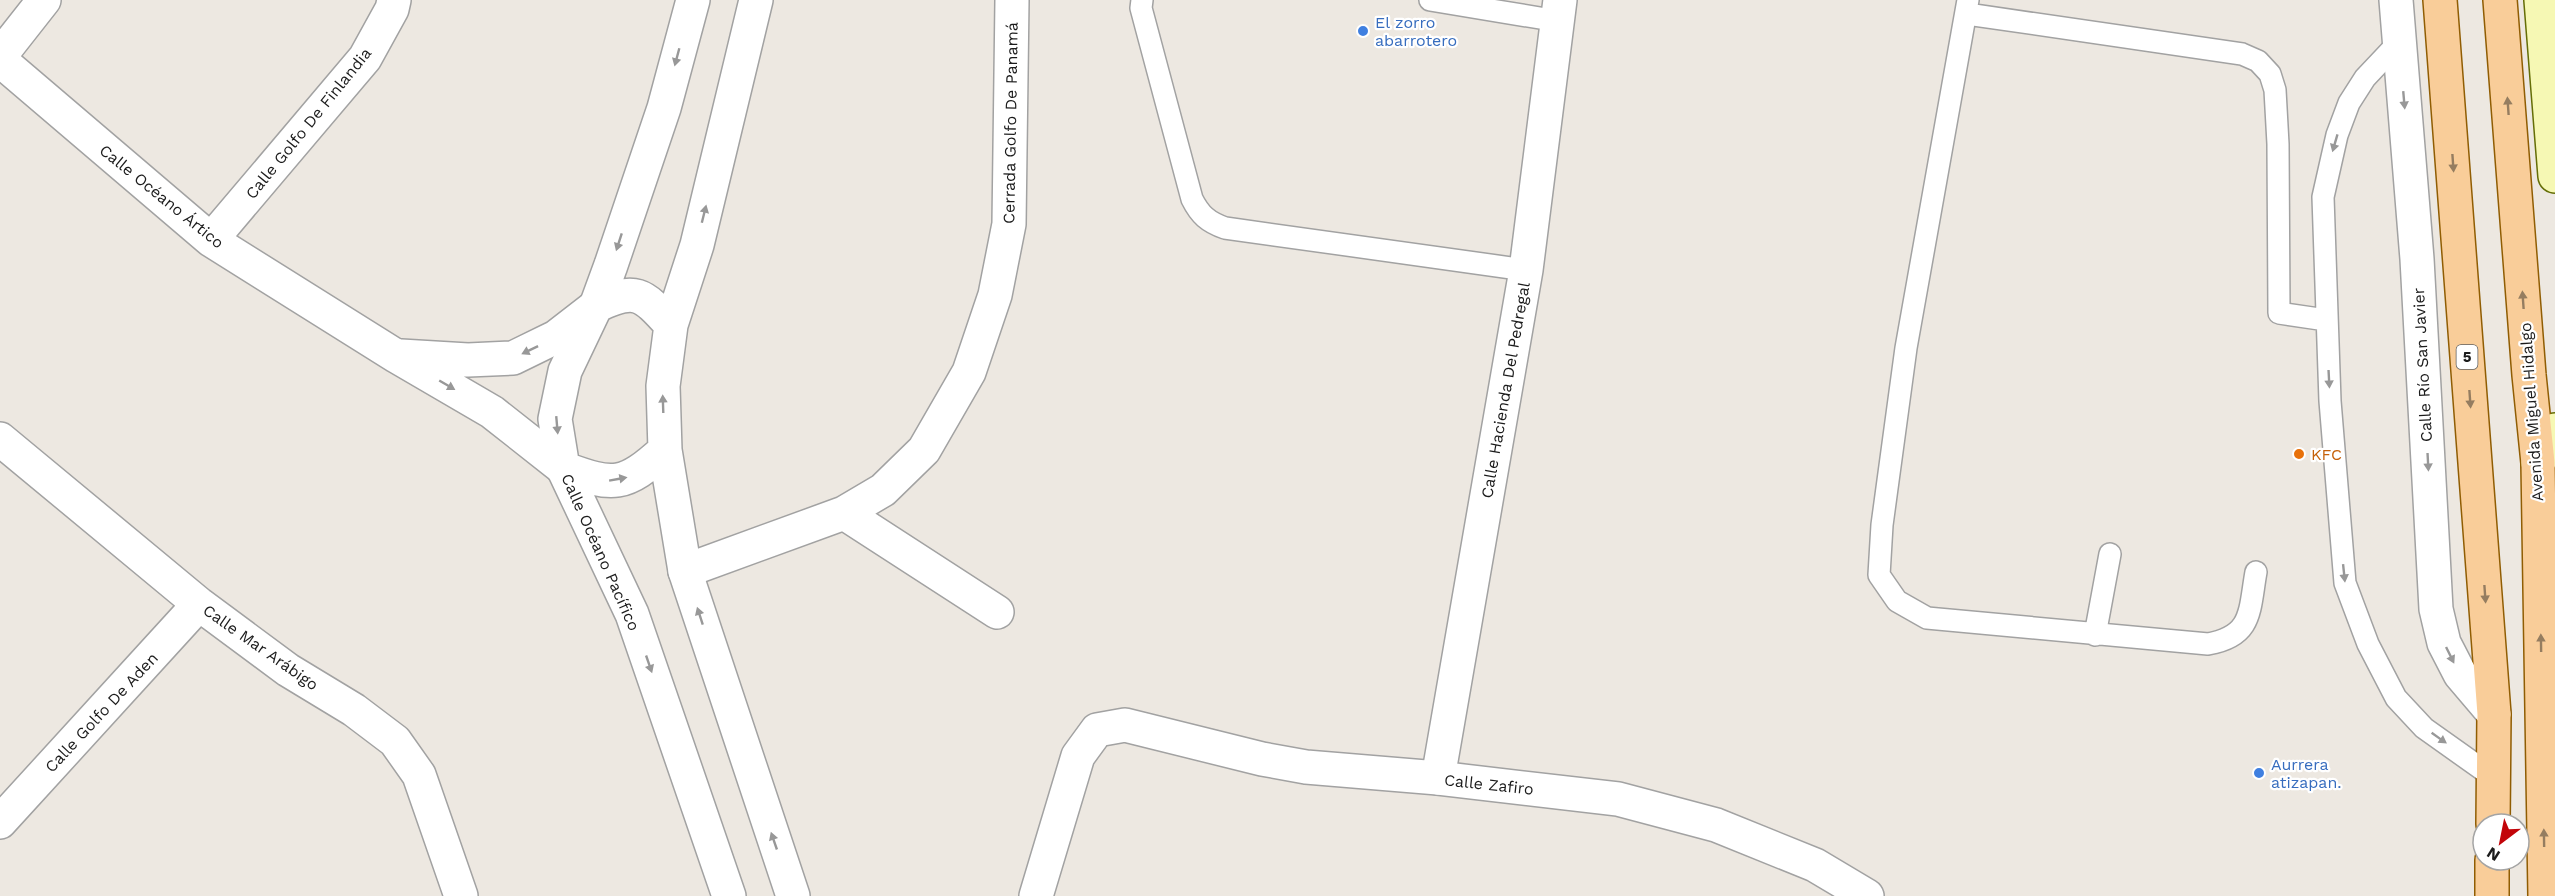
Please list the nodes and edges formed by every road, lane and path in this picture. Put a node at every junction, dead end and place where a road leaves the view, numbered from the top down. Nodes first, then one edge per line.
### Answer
1 (44, 0) edge
2 (394, 0) edge
3 (693, 0) edge
4 (756, 0) edge
5 (1012, 0) edge
6 (1142, 0) edge
7 (1430, 0) edge
8 (2396, 0) edge
9 (2440, 0) edge
10 (2500, 0) edge
11 (2541, 0) edge
12 (1968, 7) edge
13 (1559, 10) edge
14 (2399, 42) junction
15 (0, 58) edge
16 (2555, 176) edge
17 (211, 240) junction
18 (1526, 270) junction
19 (596, 306) junction
20 (2326, 320) junction
21 (671, 325) junction
22 (396, 356) junction
23 (2555, 430) edge
24 (0, 439) edge
25 (665, 450) junction
26 (2538, 463) junction
27 (563, 468) junction
28 (844, 513) junction
29 (2110, 554) dead end
30 (685, 572) junction
31 (2256, 572) dead end
32 (199, 604) junction
33 (997, 612) dead end
34 (2095, 635) junction
35 (2494, 714) junction
36 (2493, 777) junction
37 (1438, 778) junction
38 (3, 812) edge
39 (2493, 812) edge
40 (2492, 872) edge
41 (461, 896) edge
42 (729, 896) edge
43 (793, 896) edge
44 (1036, 896) edge
45 (1867, 896) edge
46 (2492, 896) edge
47 (2545, 896) edge

1 - 15 street
2 - 17 street, Calle Golfo De Finlandia
3 -> 19 street, Calle Océano Pacífico
21 -> 4 street
5 - 28 street, Cerrada Golfo De Panamá
6 - 18 lane
7 - 13 lane
8 - 14 street, Calle Río San Javier
9 -> 35 main road, 5
26 -> 10 main road, Avenida Miguel Hidalgo
11 - 16 main road
12 - 20 lane
12 - 34 lane
13 - 18 street, Calle Hacienda Del Pedregal
14 -> 20 lane
14 -> 35 street, Calle Río San Javier
15 - 17 street, Calle Océano Ártico
17 - 22 street, Calle Océano Ártico
18 - 37 street, Calle Hacienda Del Pedregal
19 - 21 street, Calle Océano Ártico
19 -> 22 street, Calle Océano Ártico
19 -> 27 street, Calle Océano Pacífico
20 -> 36 lane
25 -> 21 street
22 -> 27 street, Calle Océano Ártico
23 - 26 main road
24 - 32 street, Calle Mar Arábigo
27 -> 25 street
25 - 30 street
47 -> 26 main road, Avenida Miguel Hidalgo
27 -> 42 street, Calle Océano Pacífico
28 - 30 street, Cerrada Golfo De Panamá
28 - 33 street
29 - 34 lane
43 -> 30 street
31 - 34 lane
32 - 38 street, Calle Golfo De Aden
32 - 41 street, Calle Mar Arábigo
35 - 36 main road, 5
36 - 39 main road, 5
37 - 44 street, Calle Zafiro
37 - 45 street, Calle Zafiro
40 - 46 main road

